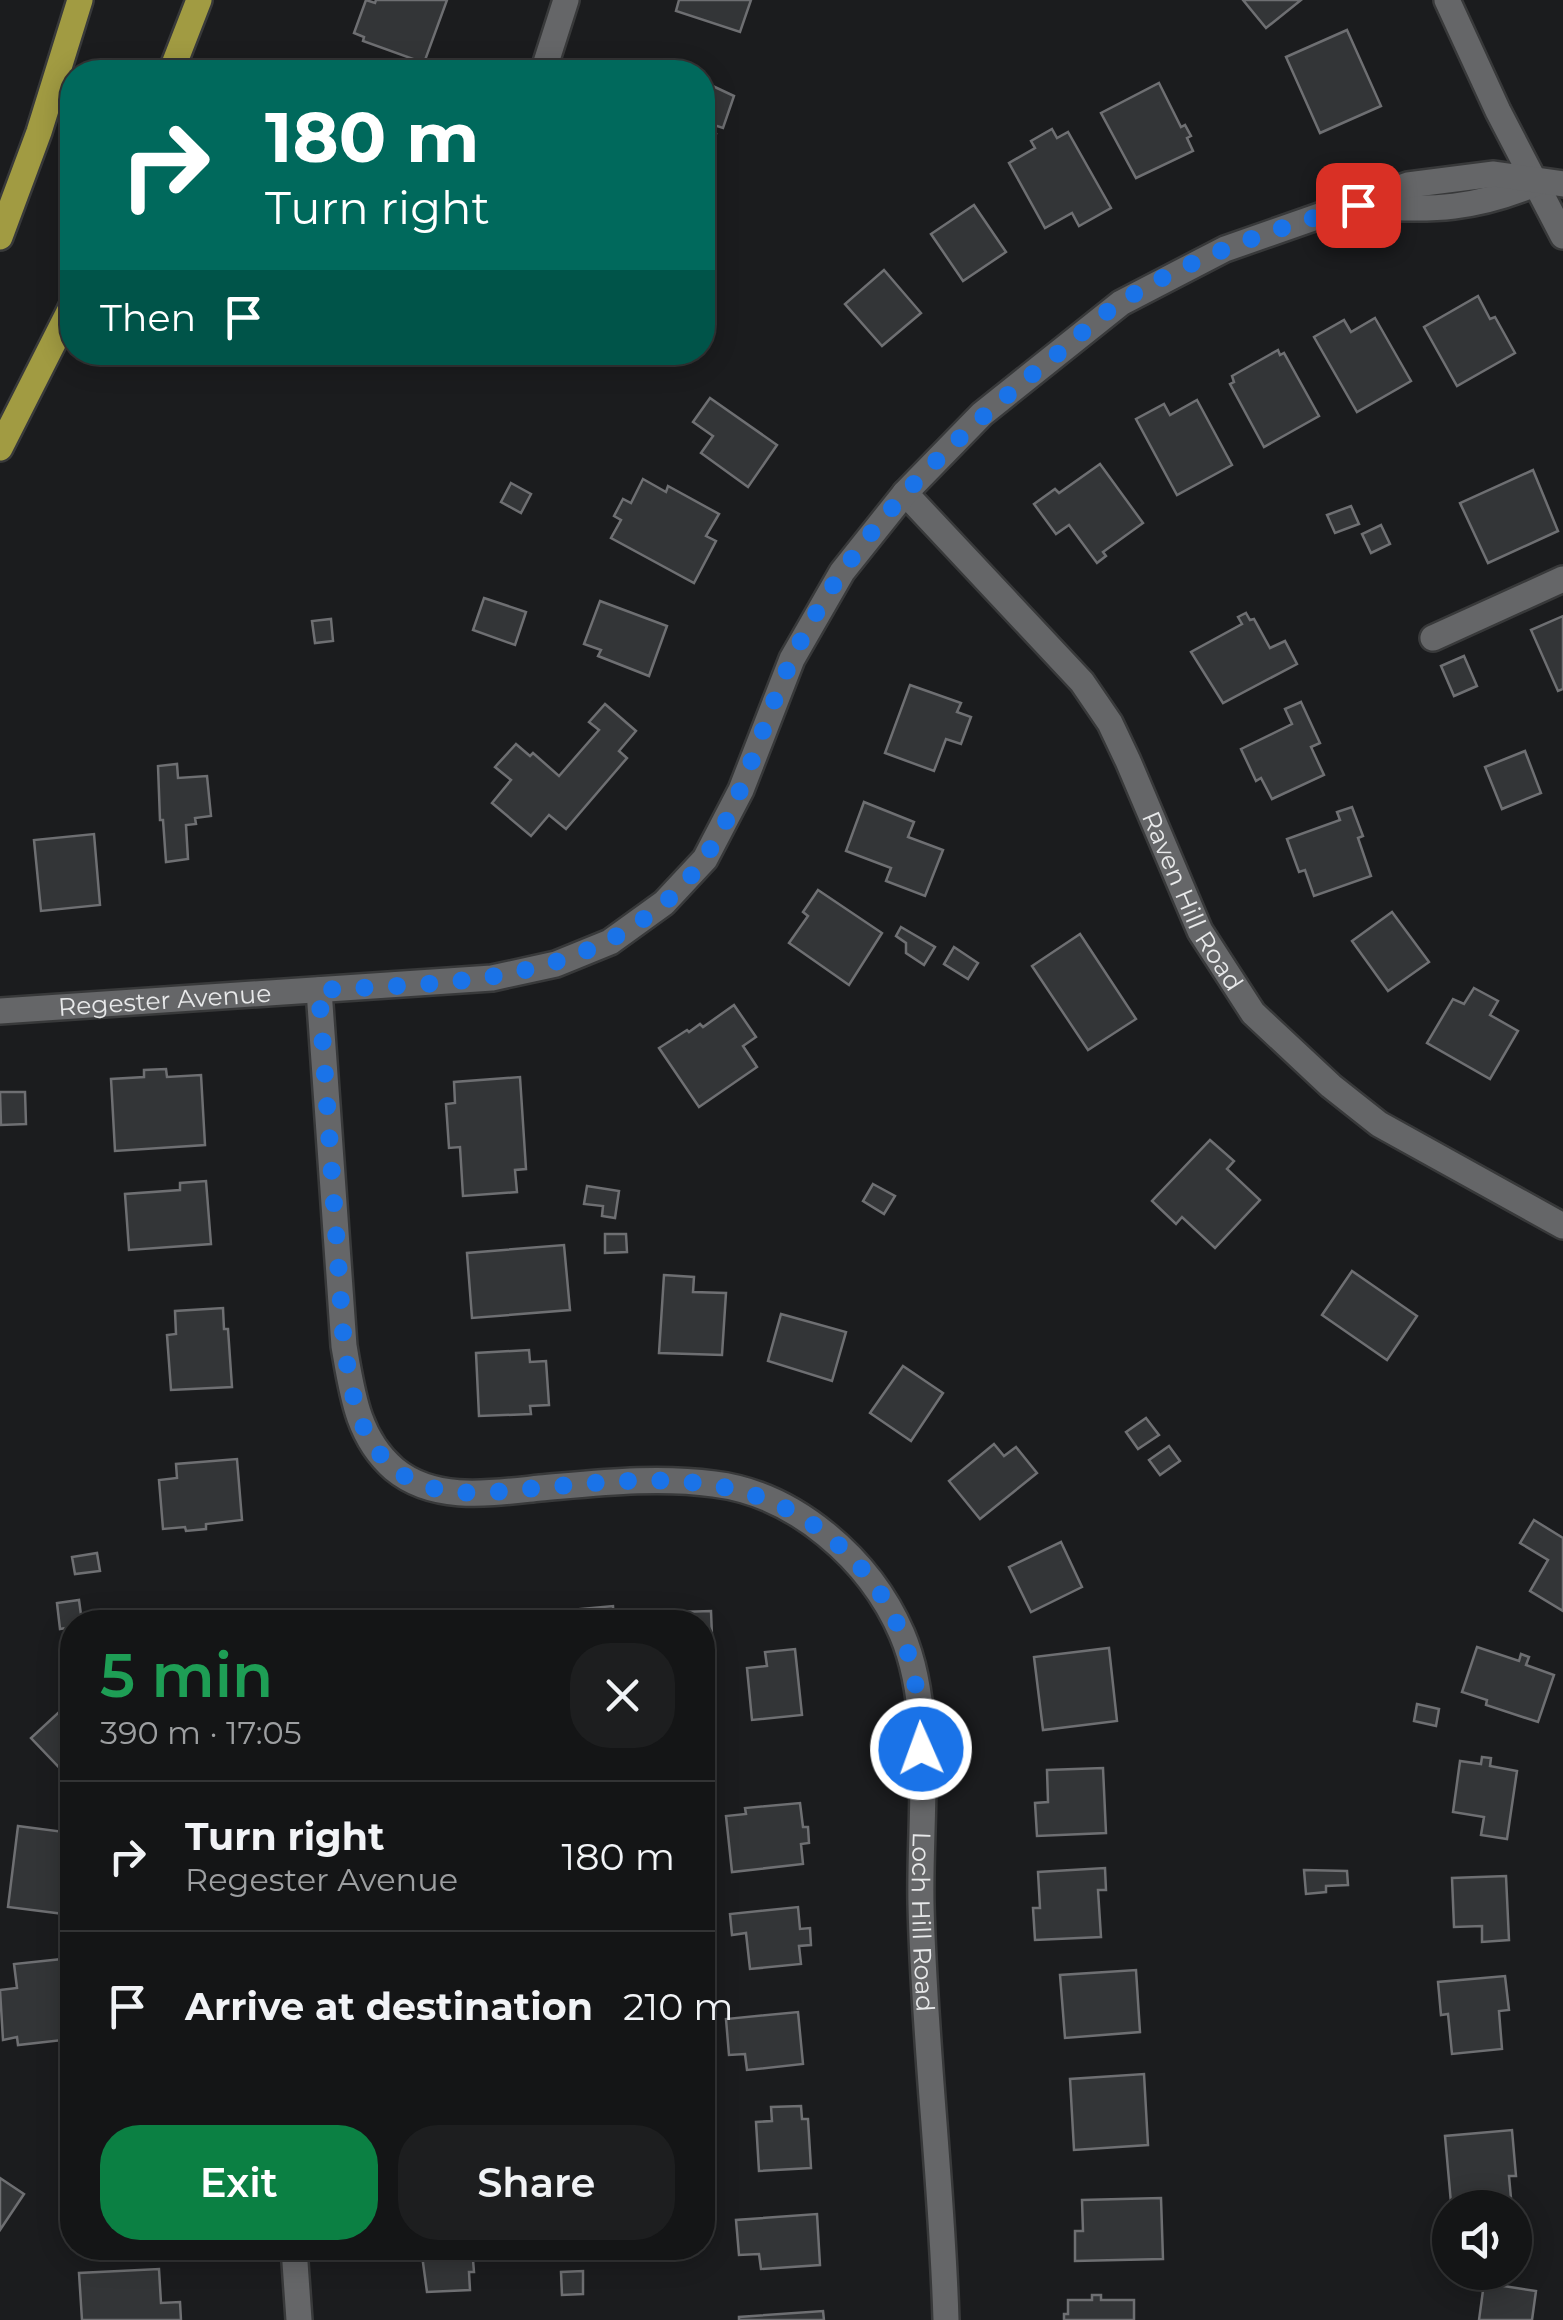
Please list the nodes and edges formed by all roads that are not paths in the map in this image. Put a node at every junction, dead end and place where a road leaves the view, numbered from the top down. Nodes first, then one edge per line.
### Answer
1 (80, 0) edge
2 (199, 0) edge
3 (566, 0) edge
4 (1447, 0) edge
5 (61, 60) edge
6 (176, 60) edge
7 (546, 60) edge
8 (60, 64) edge
9 (1550, 184) edge
10 (0, 236) edge
11 (1563, 236) edge
12 (60, 330) edge
13 (0, 448) edge
14 (904, 492) junction
15 (1563, 578) edge
16 (1433, 638) dead end
17 (319, 990) junction
18 (0, 1010) edge
19 (1563, 1226) edge
20 (295, 2260) edge
21 (299, 2320) edge
22 (946, 2320) edge

1 - 5 main road
2 - 6 main road
3 - 7 street
4 - 9 street
8 - 10 main road
9 - 11 street
9 - 14 street, Regester Avenue
12 - 13 main road
14 - 17 street, Regester Avenue
14 - 19 street, Raven Hill Road
15 - 16 street
17 - 18 street, Regester Avenue
17 - 22 street, Loch Hill Road
20 - 21 street

